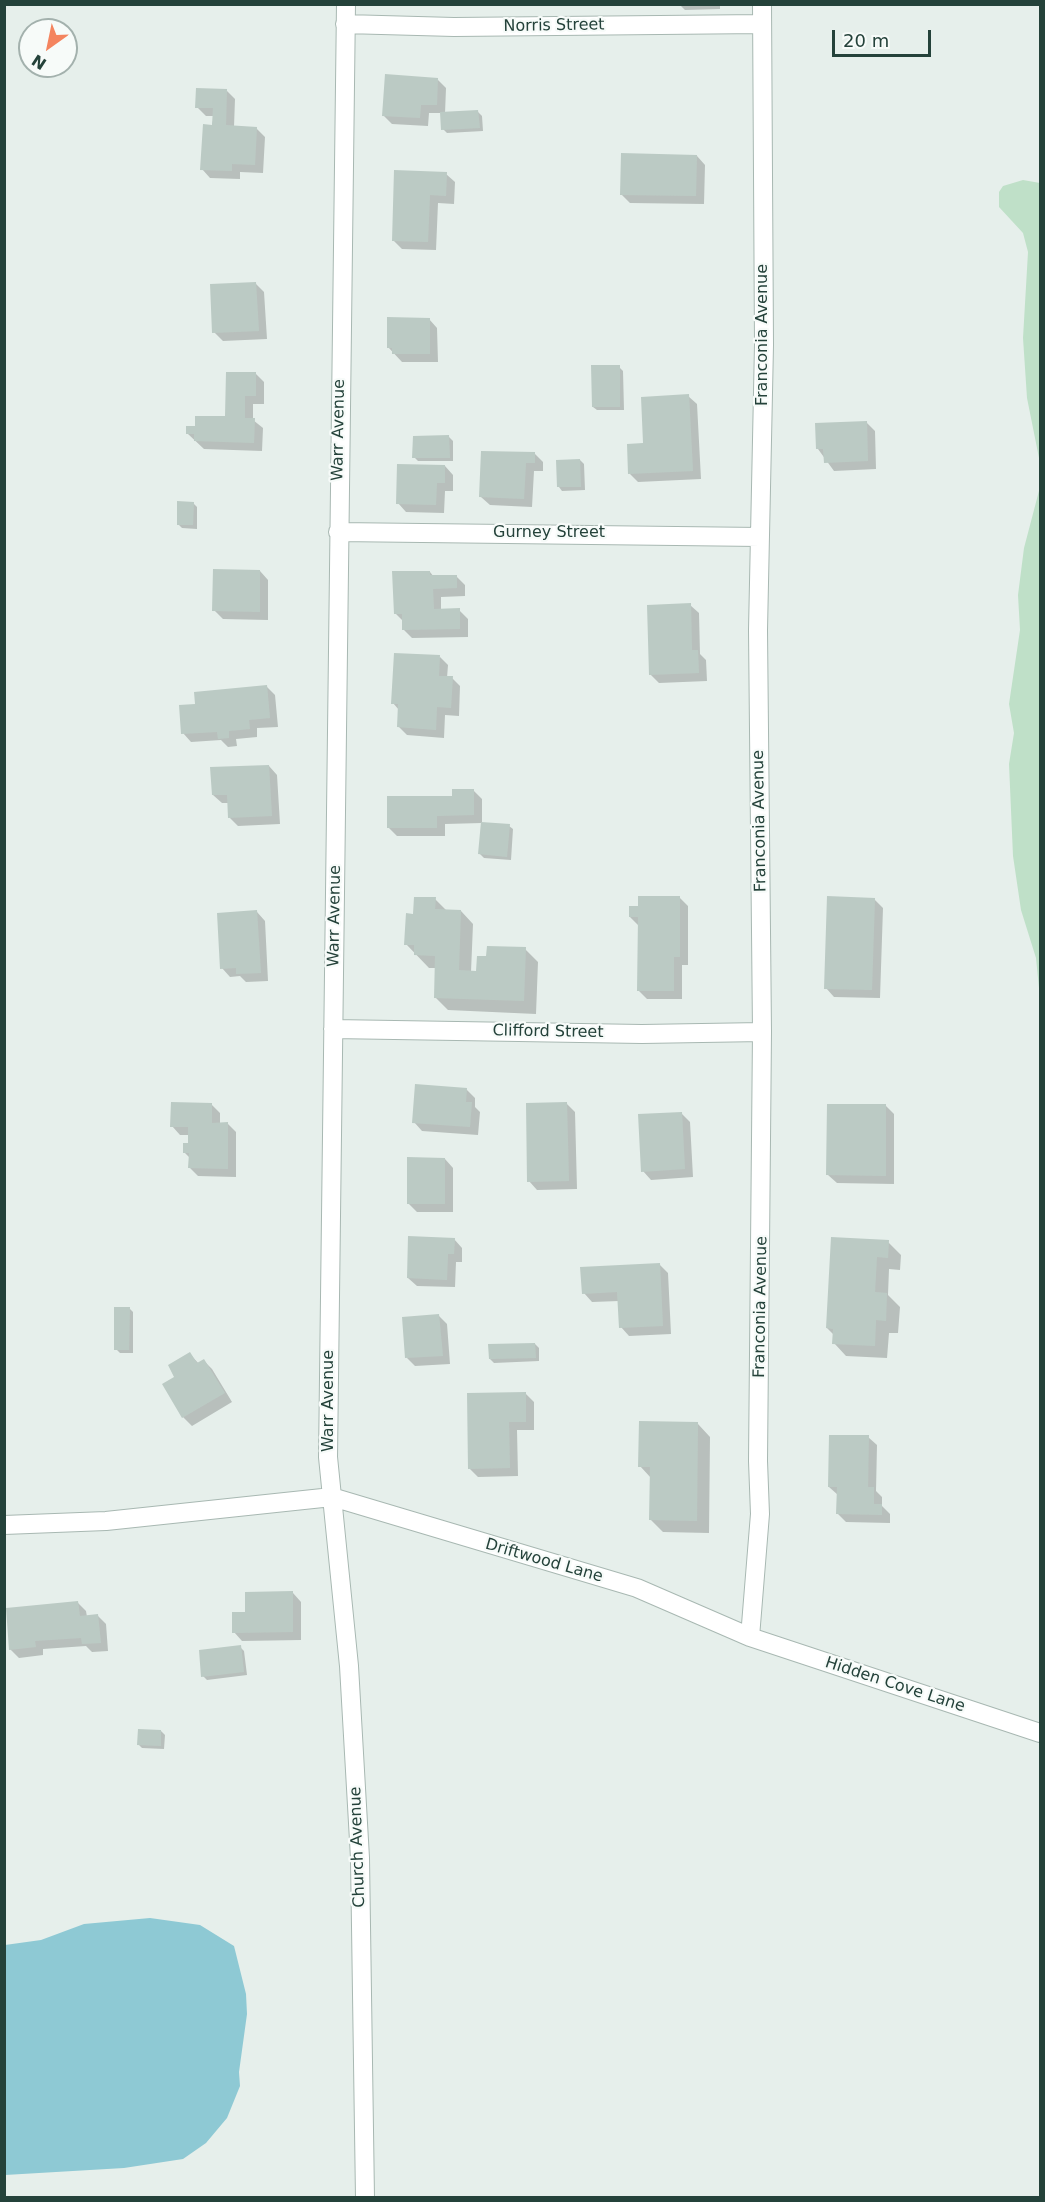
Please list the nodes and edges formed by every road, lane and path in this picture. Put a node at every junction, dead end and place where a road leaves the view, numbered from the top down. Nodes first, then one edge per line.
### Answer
1 (346, 4) edge
2 (762, 4) edge
3 (345, 24) junction
4 (762, 24) junction
5 (338, 532) junction
6 (760, 537) junction
7 (333, 1029) junction
8 (762, 1032) junction
9 (332, 1497) junction
10 (4, 1525) edge
11 (750, 1637) junction
12 (1041, 1733) edge
13 (365, 2198) edge

1 - 3 street, Warr Avenue
2 - 4 street, Franconia Avenue
3 - 4 street, Norris Street
3 - 5 street, Warr Avenue
4 - 6 street, Franconia Avenue
5 - 6 street, Gurney Street
5 - 7 street, Warr Avenue
6 - 8 street, Franconia Avenue
7 - 8 street, Clifford Street
7 - 9 street, Warr Avenue
8 - 11 street, Franconia Avenue
9 - 10 street
9 - 11 street, Driftwood Lane
9 - 13 street, Church Avenue
11 - 12 street, Hidden Cove Lane

